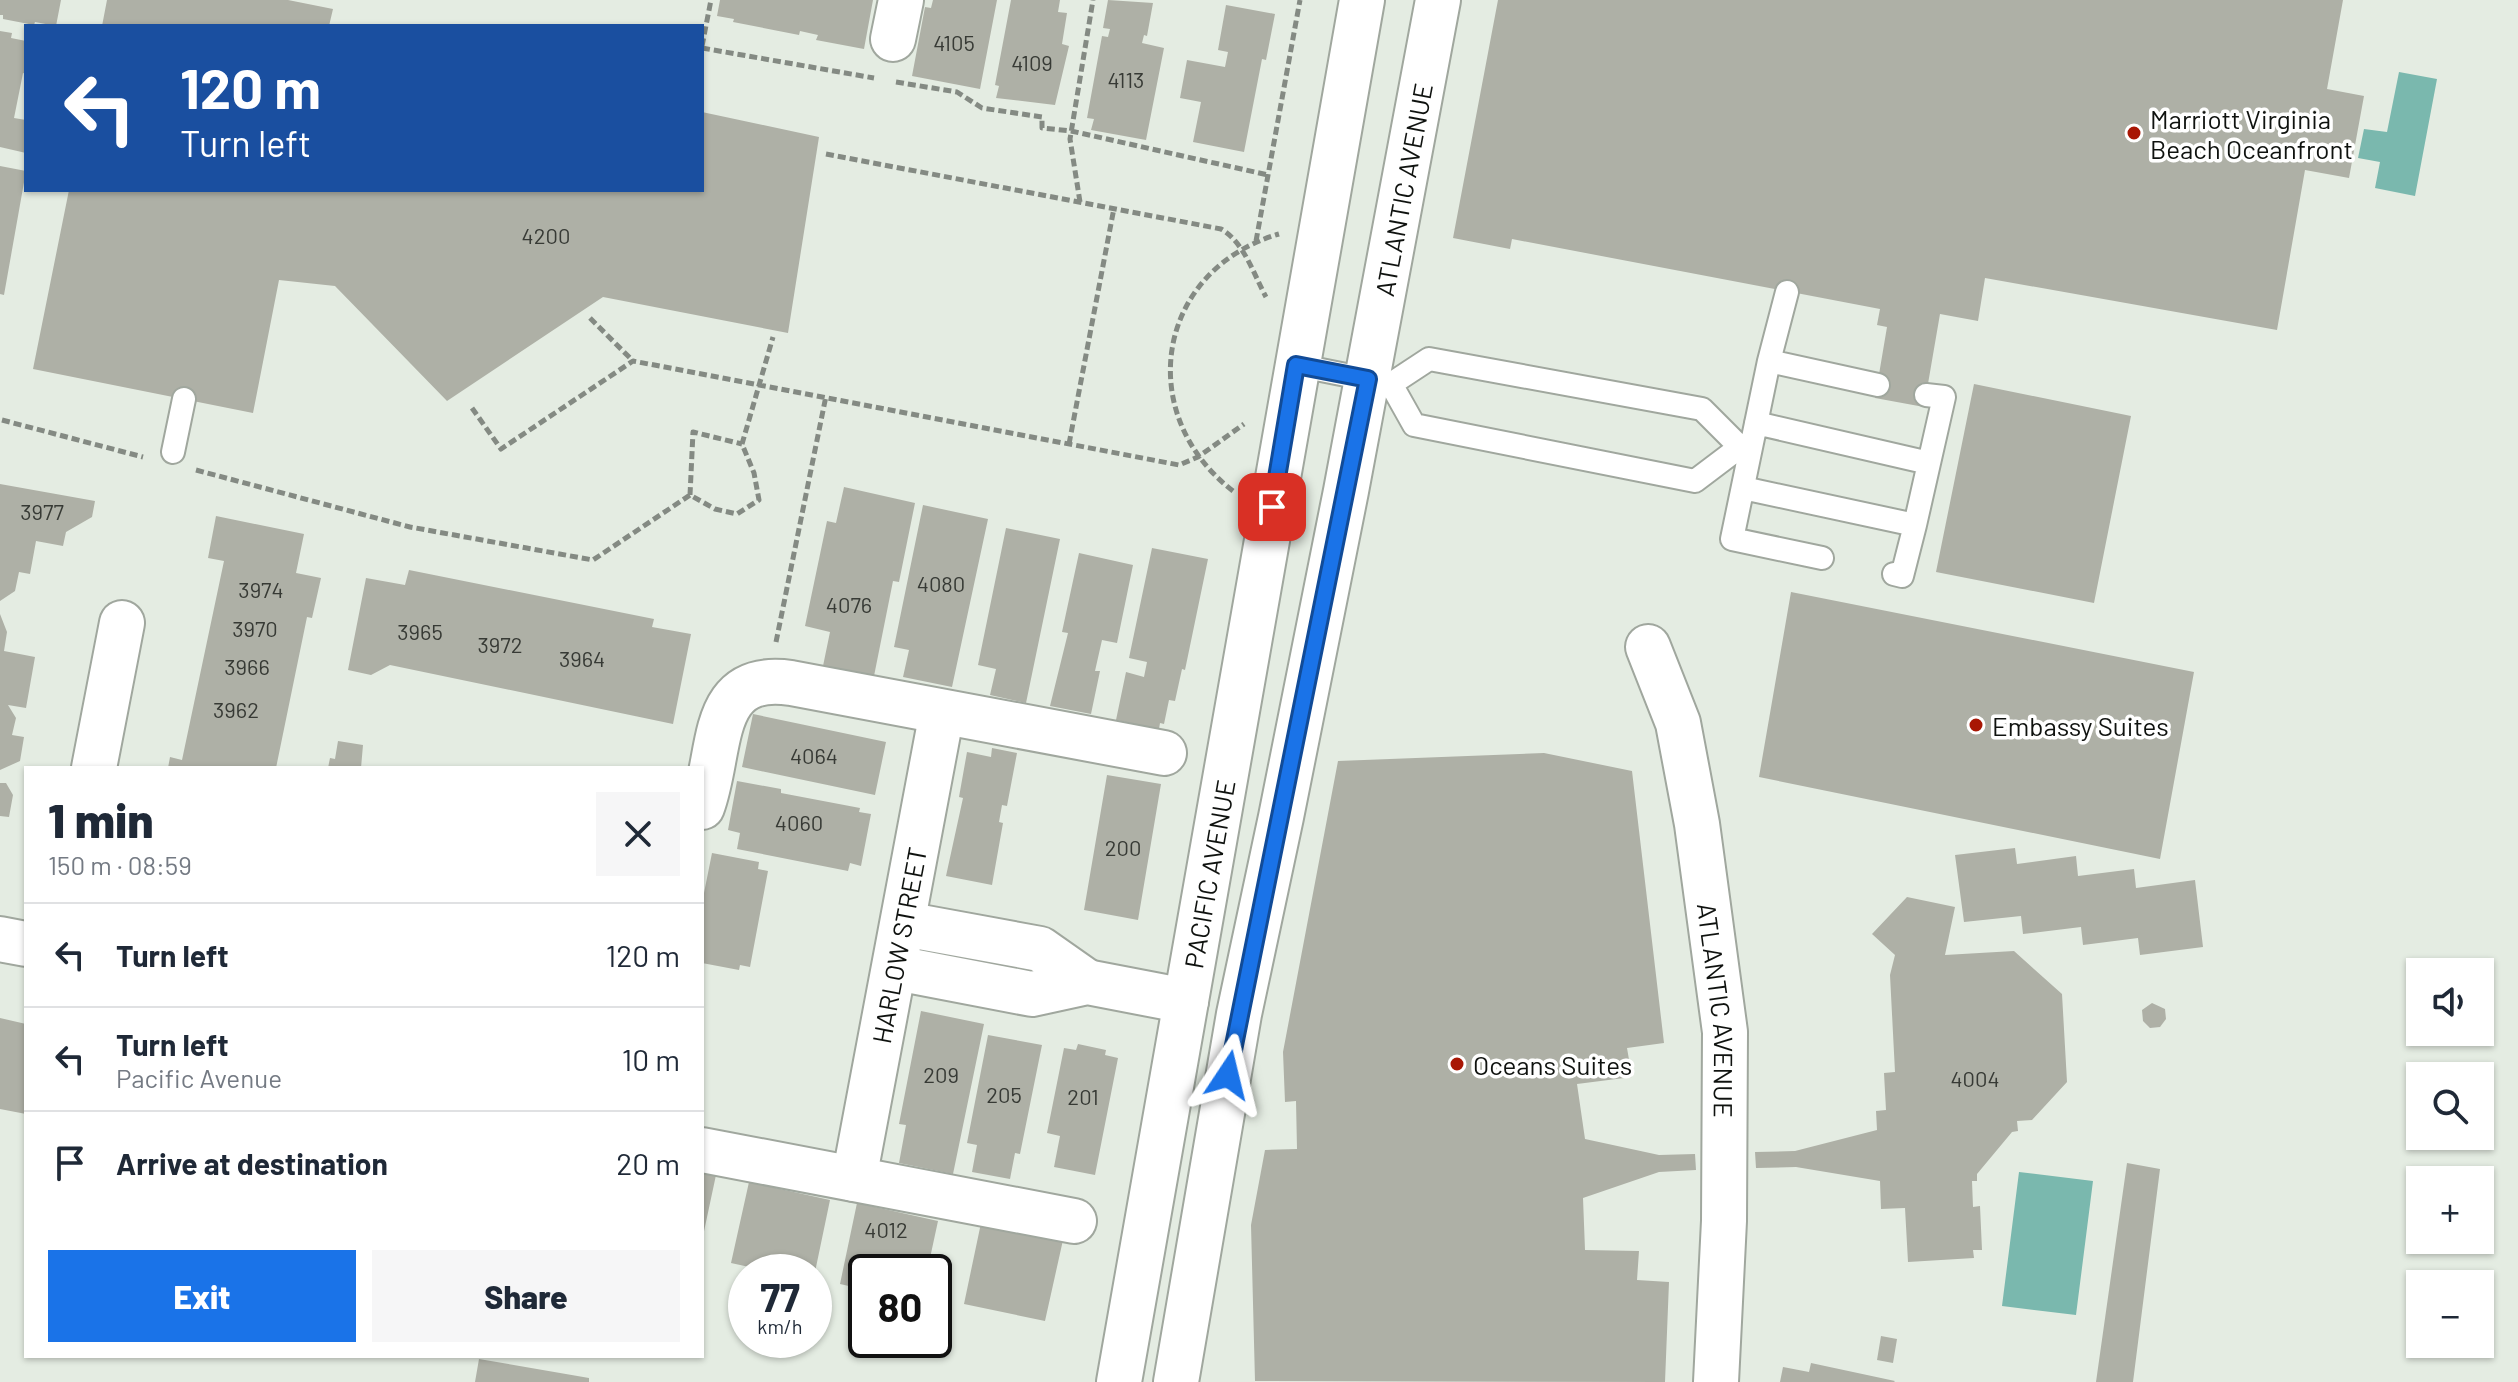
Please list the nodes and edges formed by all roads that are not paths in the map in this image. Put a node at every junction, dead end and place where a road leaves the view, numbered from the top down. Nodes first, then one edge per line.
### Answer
1 (1362, 0) edge
2 (1438, 0) edge
3 (1787, 292) dead end
4 (1769, 361) junction
5 (1296, 365) junction
6 (1379, 381) junction
7 (1878, 385) dead end
8 (1926, 395) dead end
9 (184, 399) dead end
10 (1756, 423) junction
11 (1745, 449) junction
12 (170, 459) road end
13 (1929, 463) junction
14 (1743, 488) junction
15 (1915, 525) junction
16 (1822, 558) dead end
17 (1894, 574) dead end
18 (122, 623) dead end
19 (1648, 647) dead end
20 (942, 712) junction
21 (1164, 753) dead end
22 (94, 766) edge
23 (704, 799) edge
24 (904, 924) junction
25 (0, 939) edge
26 (24, 944) edge
27 (896, 968) junction
28 (1087, 982) junction
29 (1186, 1001) junction
30 (704, 1150) edge
31 (854, 1179) junction
32 (1074, 1221) dead end
33 (1119, 1382) edge
34 (1176, 1382) edge
35 (1716, 1382) edge

1 - 5 main road
2 - 6 main road, ATLANTIC AVENUE
3 - 4 lane
4 - 7 lane
4 - 10 lane
5 - 6 lane
5 - 29 main road, PACIFIC AVENUE
6 - 11 lane
6 - 11 lane
6 - 34 main road
8 - 13 lane
9 - 12 lane
10 - 11 lane
10 - 13 lane
11 - 14 lane
13 - 15 lane
14 - 15 lane
14 - 16 lane
15 - 17 lane
18 - 22 main road
19 - 35 main road, ATLANTIC AVENUE
20 - 21 main road
20 - 23 main road
20 - 24 main road, HARLOW STREET
24 - 27 main road, HARLOW STREET
24 - 28 main road
25 - 26 main road
27 - 28 main road
27 - 31 main road, HARLOW STREET
28 - 29 main road
29 - 33 main road, PACIFIC AVENUE
30 - 31 main road
31 - 32 main road

